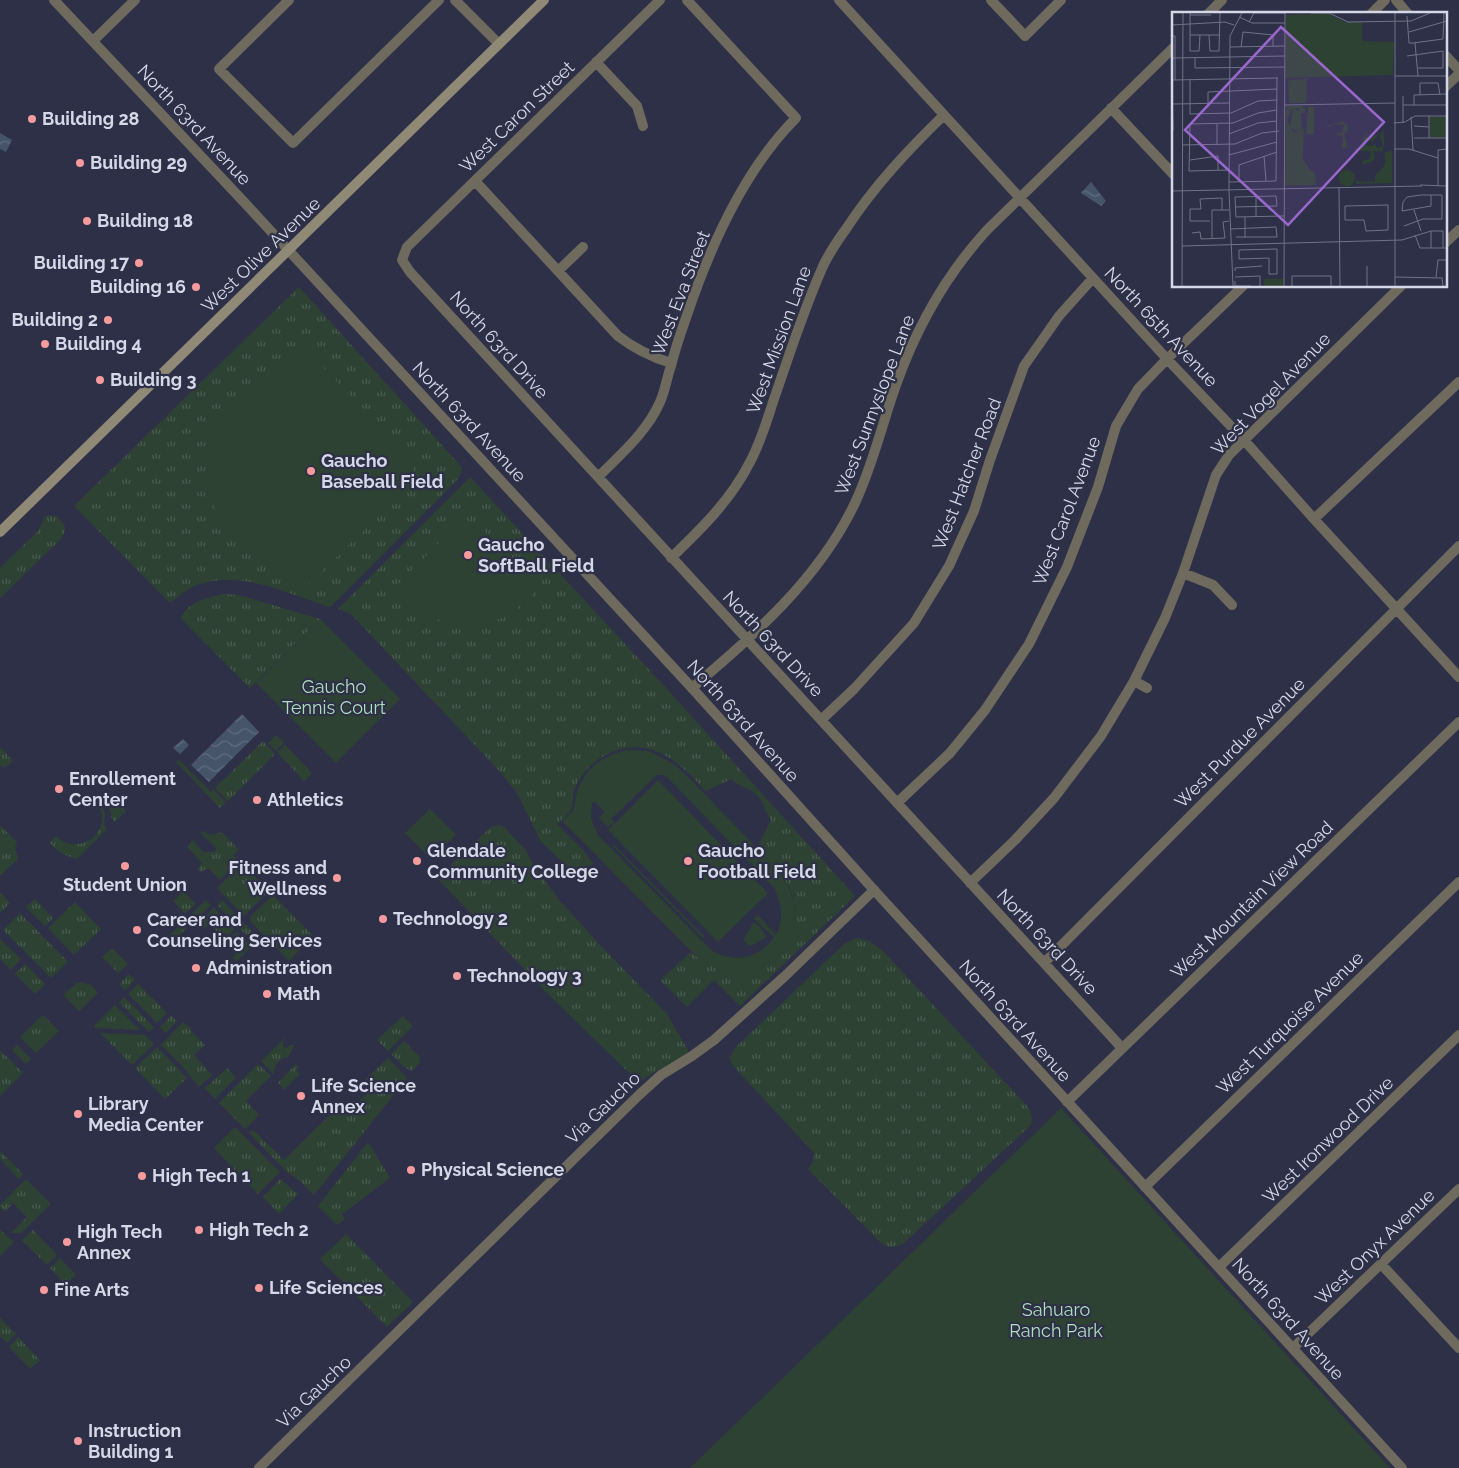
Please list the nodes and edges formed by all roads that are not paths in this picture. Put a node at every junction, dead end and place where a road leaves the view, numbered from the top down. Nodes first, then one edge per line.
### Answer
1 (54, 0) edge
2 (135, 0) edge
3 (289, 0) edge
4 (439, 0) edge
5 (455, 0) edge
6 (544, 0) edge
7 (660, 0) edge
8 (687, 0) edge
9 (991, 0) edge
10 (1061, 0) edge
11 (1222, 0) edge
12 (1385, 0) edge
13 (1396, 0) edge
14 (843, 1) edge
15 (1210, 12) edge
16 (1372, 12) edge
17 (1406, 12) edge
18 (93, 41) junction
19 (499, 44) junction
20 (1172, 49) edge
21 (1446, 56) edge
22 (596, 62) junction
23 (1459, 72) edge
24 (1446, 86) edge
25 (1111, 108) junction
26 (944, 115) junction
27 (643, 126) dead end
28 (1172, 173) edge
29 (475, 181) junction
30 (1020, 198) junction
31 (1459, 230) edge
32 (1446, 242) edge
33 (583, 248) dead end
34 (288, 250) junction
35 (402, 260) joint
36 (558, 271) junction
37 (1093, 278) junction
38 (1241, 288) edge
39 (1399, 288) edge
40 (1167, 359) junction
41 (671, 363) junction
42 (1459, 382) edge
43 (1244, 440) junction
44 (598, 478) junction
45 (1314, 519) junction
46 (0, 532) edge
47 (1459, 546) edge
48 (671, 558) junction
49 (1183, 573) junction
50 (1232, 605) dead end
51 (1396, 609) junction
52 (747, 639) junction
53 (1459, 677) edge
54 (1134, 681) junction
55 (692, 688) junction
56 (1147, 688) dead end
57 (821, 720) junction
58 (1459, 722) edge
59 (896, 803) junction
60 (970, 882) junction
61 (1459, 882) edge
62 (874, 890) junction
63 (1044, 963) junction
64 (1459, 1035) edge
65 (1122, 1048) junction
66 (1067, 1102) junction
67 (1145, 1187) junction
68 (1459, 1189) edge
69 (1381, 1264) junction
70 (1219, 1267) junction
71 (1293, 1348) junction
72 (1459, 1348) edge
73 (259, 1468) edge
74 (1402, 1468) edge

1 - 18 street, North 63rd Avenue
2 - 18 street
3 - 4 street
5 - 19 street
6 - 19 main road, West Olive Avenue
7 - 22 street, West Caron Street
8 - 41 street, West Eva Street
9 - 10 street
11 - 15 street
12 - 16 street
13 - 17 street
14 - 26 street, North 65th Avenue
18 - 34 street, North 63rd Avenue
19 - 34 main road, West Olive Avenue
20 - 25 street, West Sunnyslope Lane
21 - 23 street
22 - 27 street
22 - 29 street, West Caron Street
23 - 24 street
25 - 28 street
25 - 30 street, West Sunnyslope Lane
26 - 30 street, North 65th Avenue
26 - 48 street, West Mission Lane
29 - 35 street, West Caron Street
29 - 36 street
30 - 37 street, North 65th Avenue
30 - 52 street, West Sunnyslope Lane
31 - 32 street
33 - 36 street
34 - 46 main road, West Olive Avenue
34 - 55 street, North 63rd Avenue
35 - 44 street, North 63rd Drive
36 - 41 street
37 - 40 street, North 65th Avenue
37 - 57 street, West Hatcher Road
38 - 40 street, West Carol Avenue
39 - 43 street, West Vogel Avenue
40 - 43 street, North 65th Avenue
40 - 59 street, West Carol Avenue
41 - 44 street, West Eva Street
42 - 45 street
43 - 45 street, North 65th Avenue
43 - 49 street, West Vogel Avenue
44 - 48 street, North 63rd Drive
45 - 51 street, North 65th Avenue
47 - 51 street, West Purdue Avenue
48 - 52 street, North 63rd Drive
49 - 50 street
49 - 54 street, West Vogel Avenue
51 - 53 street, North 65th Avenue
51 - 63 street, West Purdue Avenue
52 - 55 street, West Sunnyslope Lane
52 - 57 street, North 63rd Drive
54 - 56 street
54 - 60 street, West Vogel Avenue
55 - 62 street, North 63rd Avenue
57 - 59 street, North 63rd Drive
58 - 65 street, West Mountain View Road
59 - 60 street, North 63rd Drive
60 - 63 street, North 63rd Drive
61 - 67 street, West Turquoise Avenue
62 - 66 street, North 63rd Avenue
62 - 73 street, Via Gaucho
63 - 65 street, North 63rd Drive
64 - 70 street, West Ironwood Drive
65 - 66 street, West Mountain View Road
66 - 67 street, North 63rd Avenue
67 - 70 street, North 63rd Avenue
68 - 69 street, West Onyx Avenue
69 - 71 street, West Onyx Avenue
69 - 72 street
70 - 71 street, North 63rd Avenue
71 - 74 street, North 63rd Avenue

